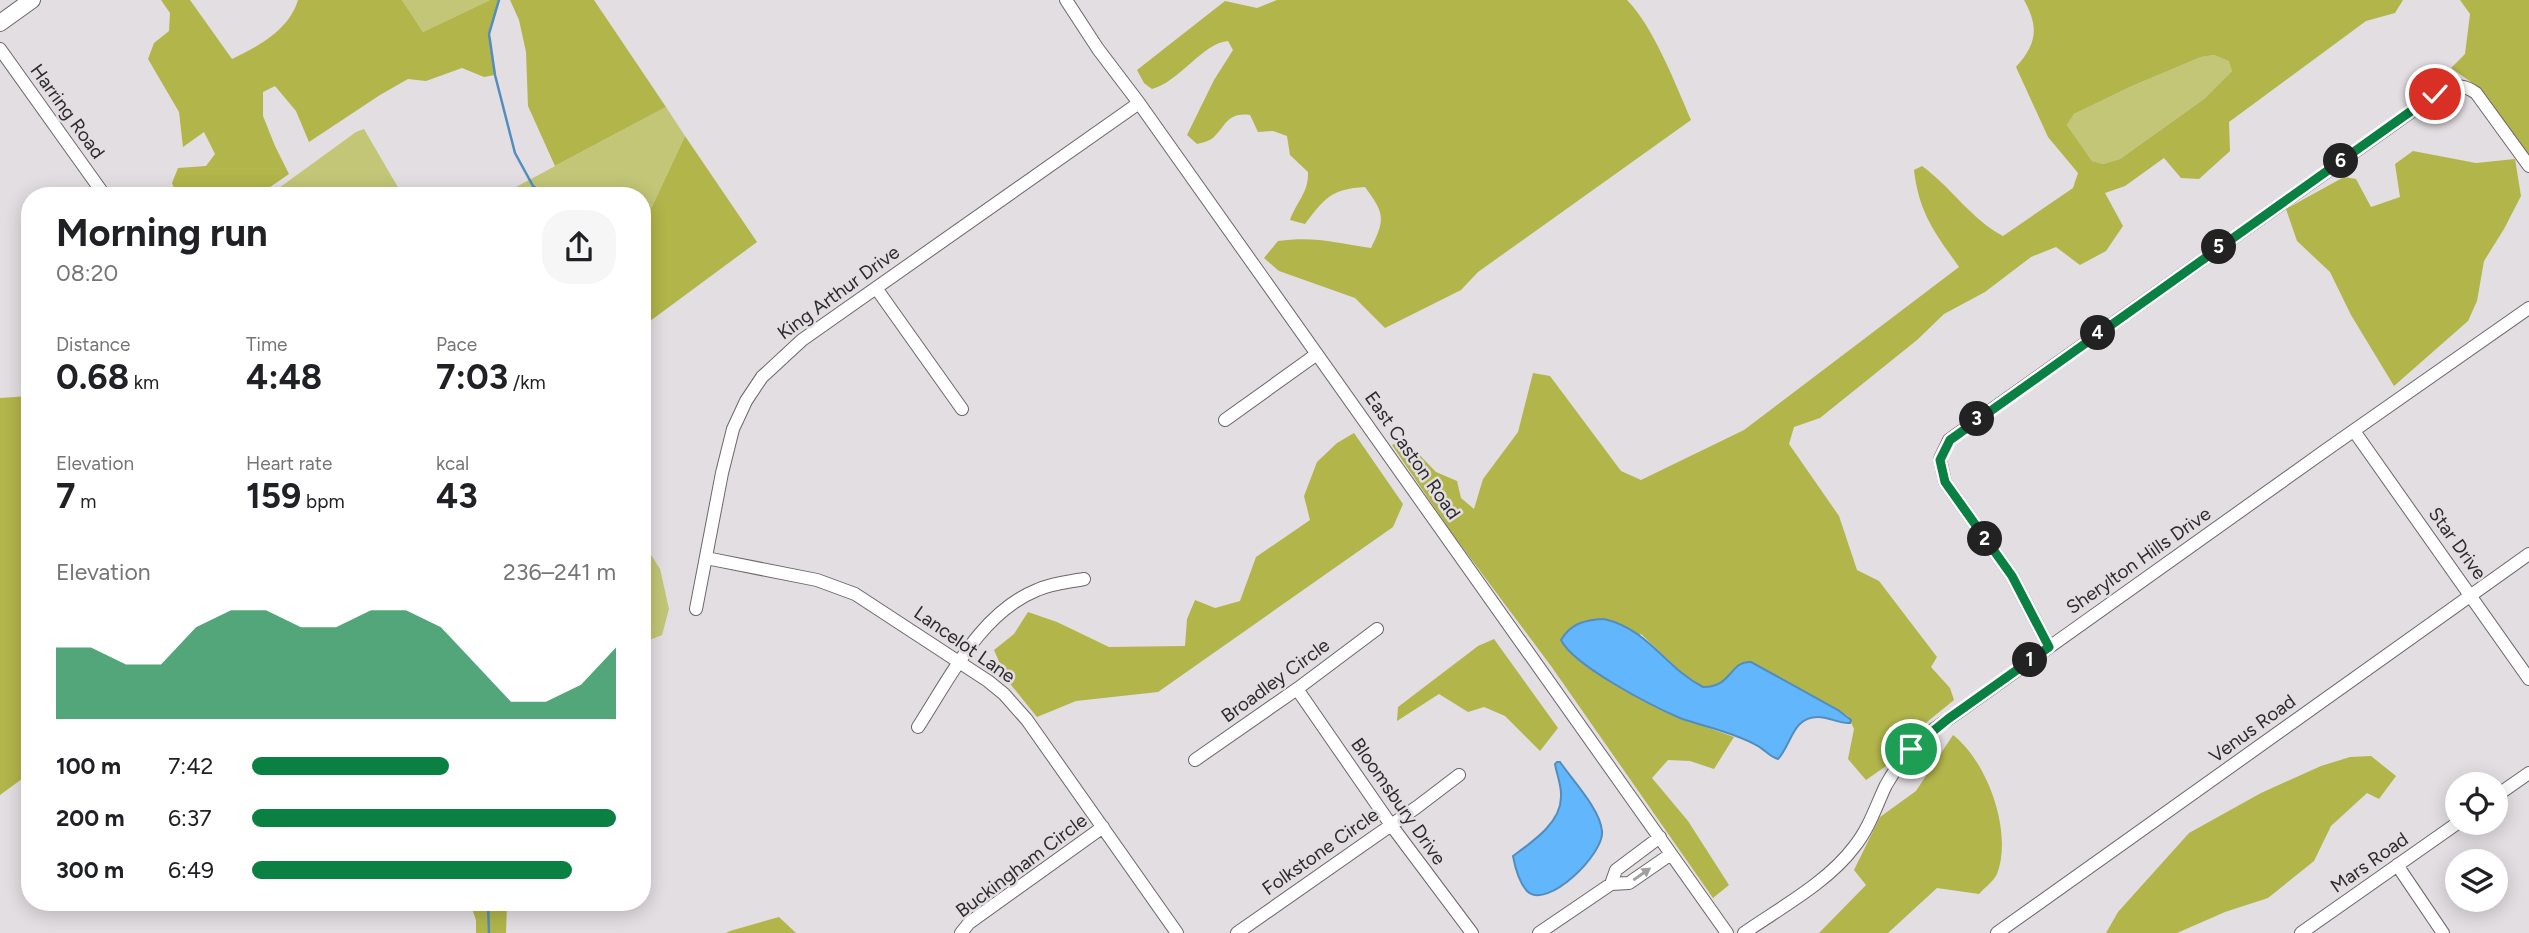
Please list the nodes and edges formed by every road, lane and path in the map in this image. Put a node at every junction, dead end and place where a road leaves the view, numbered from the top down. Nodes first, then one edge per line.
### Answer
1 (32, 0) edge
2 (1066, 0) edge
3 (0, 23) edge
4 (0, 49) edge
5 (1139, 103) junction
6 (2529, 166) edge
7 (99, 187) edge
8 (876, 288) junction
9 (2529, 308) edge
10 (1317, 354) junction
11 (961, 409) dead end
12 (1225, 420) dead end
13 (2354, 431) junction
14 (2529, 554) edge
15 (706, 558) junction
16 (1084, 579) dead end
17 (2471, 595) junction
18 (696, 608) dead end
19 (1377, 629) dead end
20 (2049, 647) junction
21 (961, 662) junction
22 (2529, 679) edge
23 (1297, 689) junction
24 (918, 727) dead end
25 (1195, 760) dead end
26 (2529, 773) edge
27 (1459, 775) dead end
28 (2508, 788) edge
29 (1391, 825) junction
30 (1103, 827) junction
31 (2445, 832) edge
32 (1660, 837) junction
33 (1671, 854) junction
34 (2397, 865) junction
35 (1611, 884) junction
36 (961, 933) edge
37 (1177, 933) edge
38 (1237, 933) edge
39 (1472, 933) edge
40 (1539, 933) edge
41 (1727, 933) edge
42 (1744, 933) edge
43 (1997, 933) edge
44 (2301, 933) edge
45 (2442, 933) edge

1 - 3 main road
2 - 5 street, East Caston Road
4 - 7 street, Harring Road
5 - 8 street, King Arthur Drive
5 - 10 street, East Caston Road
6 - 20 street
8 - 11 street
8 - 15 street, King Arthur Drive
9 - 13 street, Sherylton Hills Drive
10 - 12 street
10 - 32 street, East Caston Road
13 - 17 street, Star Drive
13 - 20 street, Sherylton Hills Drive
14 - 17 street, Venus Road
15 - 18 street, King Arthur Drive
15 - 21 street, Lancelot Lane
16 - 21 street
17 - 22 street, Star Drive
17 - 43 street, Venus Road
19 - 23 street, Broadley Circle
20 - 42 street, Sherylton Hills Drive
21 - 24 street
21 - 30 street, Lancelot Lane
23 - 25 street, Broadley Circle
23 - 29 street, Bloomsbury Drive
26 - 28 street
27 - 29 street, Folkstone Circle
29 - 38 street, Folkstone Circle
29 - 39 street, Bloomsbury Drive
30 - 36 street, Buckingham Circle
30 - 37 street, Lancelot Lane
31 - 34 street, Mars Road
32 - 33 street, East Caston Road
32 - 35 street
35 -> 33 street
33 - 41 street, East Caston Road
34 - 44 street, Mars Road
34 - 45 street
35 - 40 street

